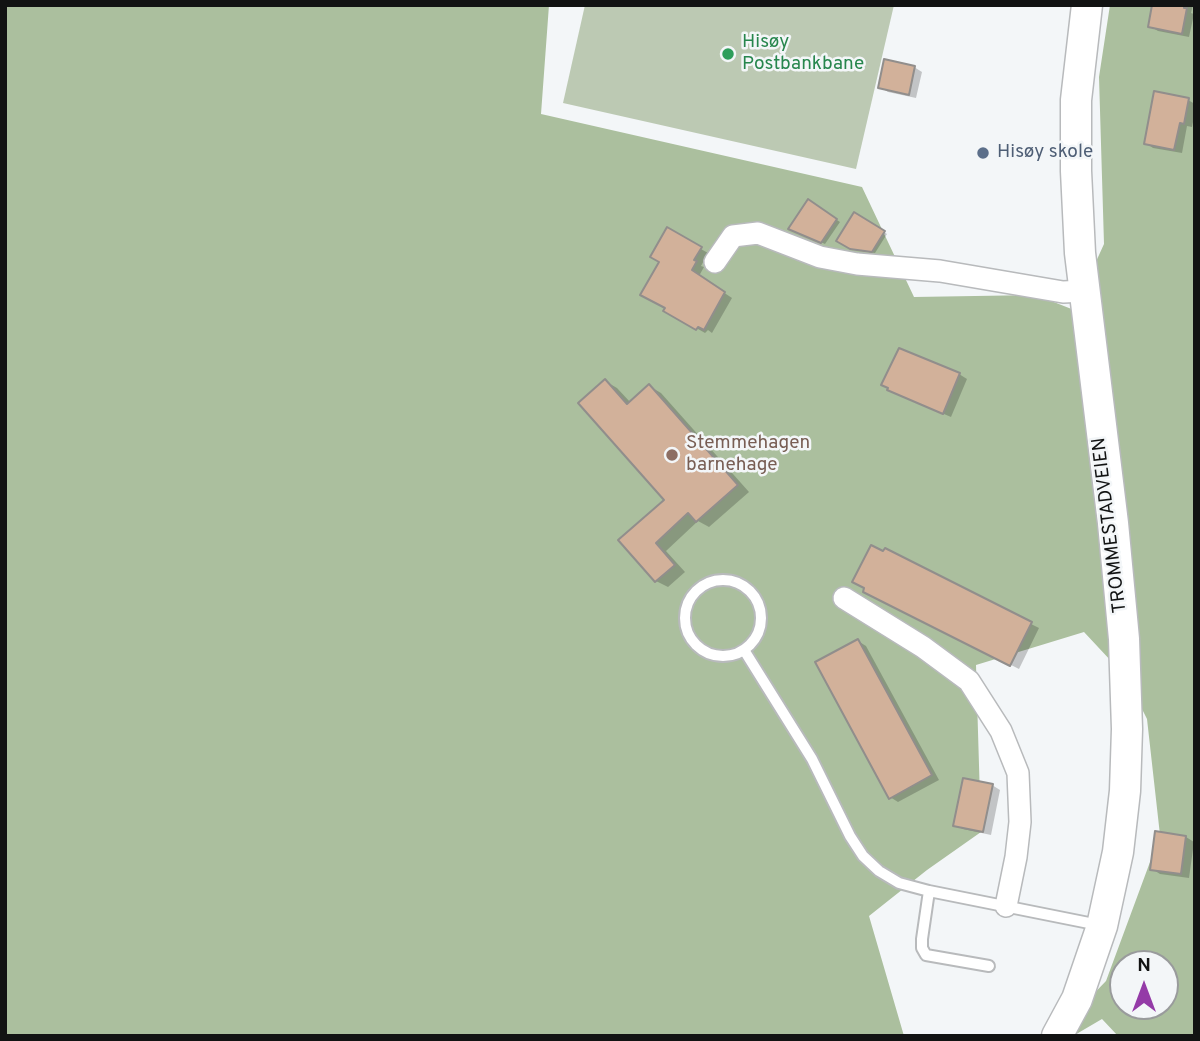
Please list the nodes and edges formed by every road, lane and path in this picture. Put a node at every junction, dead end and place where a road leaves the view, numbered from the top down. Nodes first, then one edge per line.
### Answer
1 (1087, 5) edge
2 (715, 262) dead end
3 (1085, 292) junction
4 (844, 598) dead end
5 (744, 650) junction
6 (929, 891) junction
7 (1006, 906) junction
8 (1101, 926) junction
9 (989, 966) dead end
10 (1065, 1033) edge

1 - 3 main road, TROMMESTADVEIEN
2 - 3 street
3 - 8 main road, TROMMESTADVEIEN
4 - 7 street
5 - 5 lane
5 - 6 lane
6 - 7 lane
6 - 9 lane
7 - 8 lane
8 - 10 main road, TROMMESTADVEIEN

